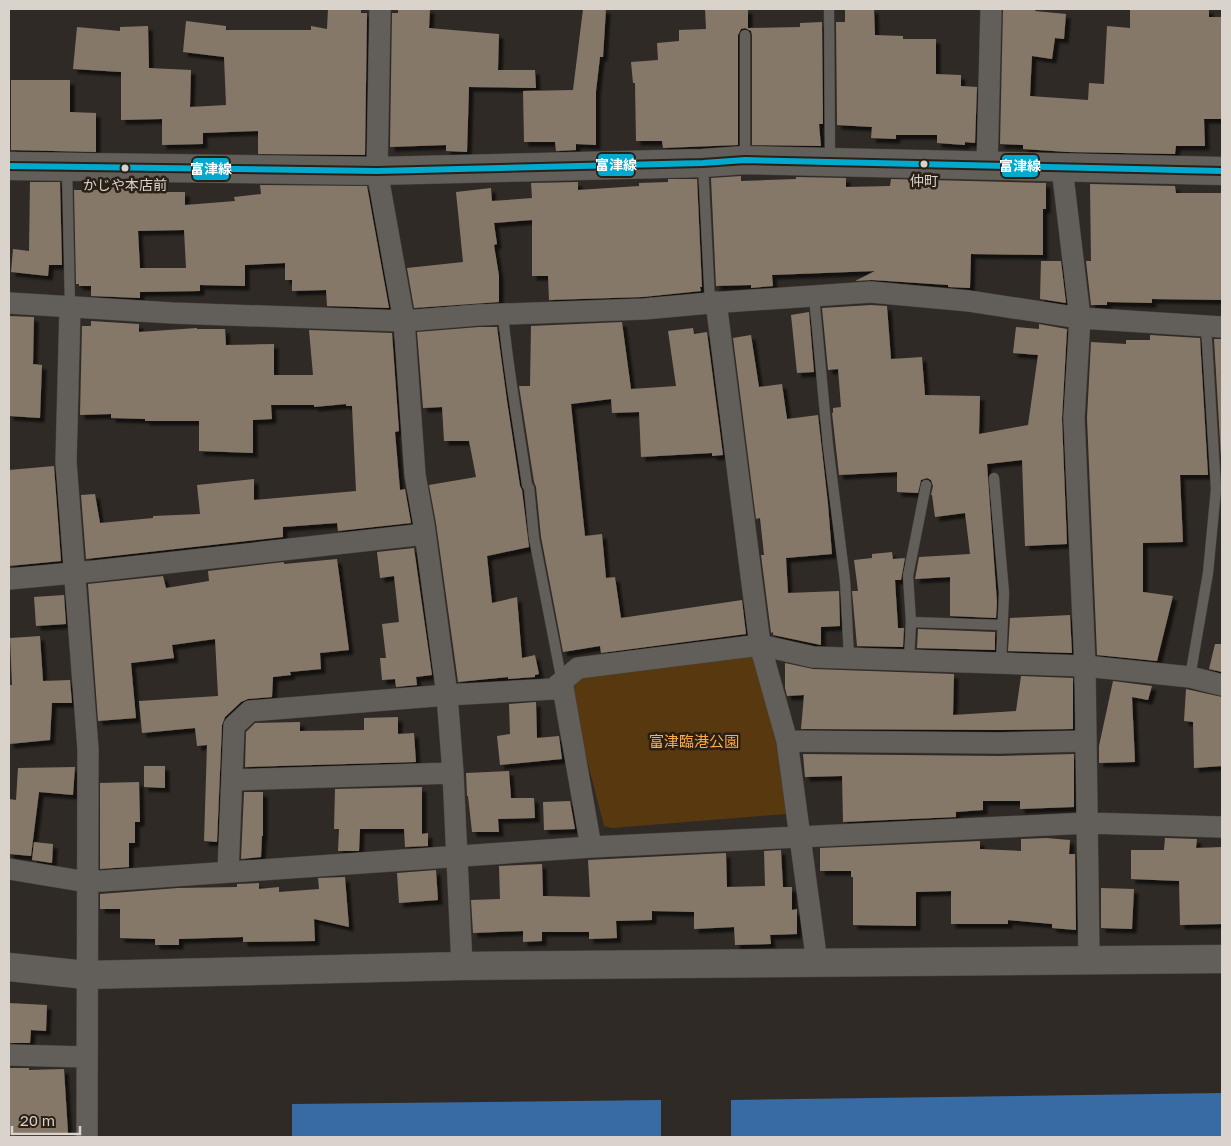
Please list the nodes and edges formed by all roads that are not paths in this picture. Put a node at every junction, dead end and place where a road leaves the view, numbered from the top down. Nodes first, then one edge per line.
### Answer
1 (380, 9) edge
2 (829, 9) edge
3 (991, 9) edge
4 (744, 36) dead end
5 (744, 160) junction
6 (830, 161) junction
7 (703, 163) junction
8 (9, 166) edge
9 (68, 166) junction
10 (987, 166) junction
11 (1062, 168) junction
12 (377, 171) junction
13 (1222, 171) edge
14 (814, 296) junction
15 (713, 302) junction
16 (9, 303) edge
17 (70, 307) junction
18 (503, 314) junction
19 (1080, 318) junction
20 (404, 321) junction
21 (1214, 327) edge
22 (994, 478) dead end
23 (926, 485) dead end
24 (425, 534) junction
25 (75, 574) junction
26 (9, 579) edge
27 (911, 622) junction
28 (1002, 625) junction
29 (760, 645) junction
30 (849, 658) junction
31 (909, 660) junction
32 (1001, 663) junction
33 (1085, 666) junction
34 (1190, 677) junction
35 (562, 682) junction
36 (1222, 685) edge
37 (447, 695) junction
38 (787, 741) junction
39 (1086, 741) junction
40 (453, 773) junction
41 (232, 780) junction
42 (1088, 823) junction
43 (1222, 827) edge
44 (800, 837) junction
45 (591, 847) junction
46 (457, 856) junction
47 (9, 868) edge
48 (228, 872) junction
49 (87, 882) junction
50 (1089, 959) junction
51 (1222, 959) edge
52 (817, 963) junction
53 (462, 966) junction
54 (9, 967) edge
55 (86, 975) junction
56 (9, 1055) edge
57 (86, 1056) junction
58 (87, 1137) edge

1 - 12 street
2 - 6 lane
3 - 10 street
4 - 5 lane
5 - 6 main road
5 - 7 main road
6 - 10 main road
7 - 12 main road
7 - 15 lane
8 - 9 main road
9 - 12 main road
9 - 17 lane
10 - 11 main road
11 - 13 main road
11 - 19 street
12 - 20 street
14 - 15 street
14 - 19 street
14 - 30 lane
15 - 18 street
15 - 29 street
16 - 17 street
17 - 20 street
17 - 25 street
18 - 20 street
18 - 35 lane
19 - 21 street
19 - 33 street
20 - 24 street
21 - 34 lane
22 - 28 lane
23 - 27 lane
24 - 25 street
24 - 37 street
25 - 26 street
25 - 49 street
27 - 28 lane
27 - 31 lane
28 - 32 lane
29 - 30 street
29 - 35 street
29 - 38 street
30 - 31 street
31 - 32 street
32 - 33 street
33 - 34 street
33 - 39 street
34 - 36 street
35 - 37 street
35 - 45 street
37 - 40 street
37 - 41 street
38 - 39 street
38 - 44 street
39 - 42 street
40 - 41 street
40 - 46 street
41 - 48 street
42 - 43 street
42 - 44 street
42 - 50 street
44 - 45 street
44 - 52 street
45 - 46 street
46 - 48 street
46 - 53 street
47 - 49 street
48 - 49 street
49 - 55 street
50 - 51 main road
50 - 52 main road
52 - 53 main road
53 - 55 main road
54 - 55 main road
55 - 57 street
56 - 57 street
57 - 58 street

